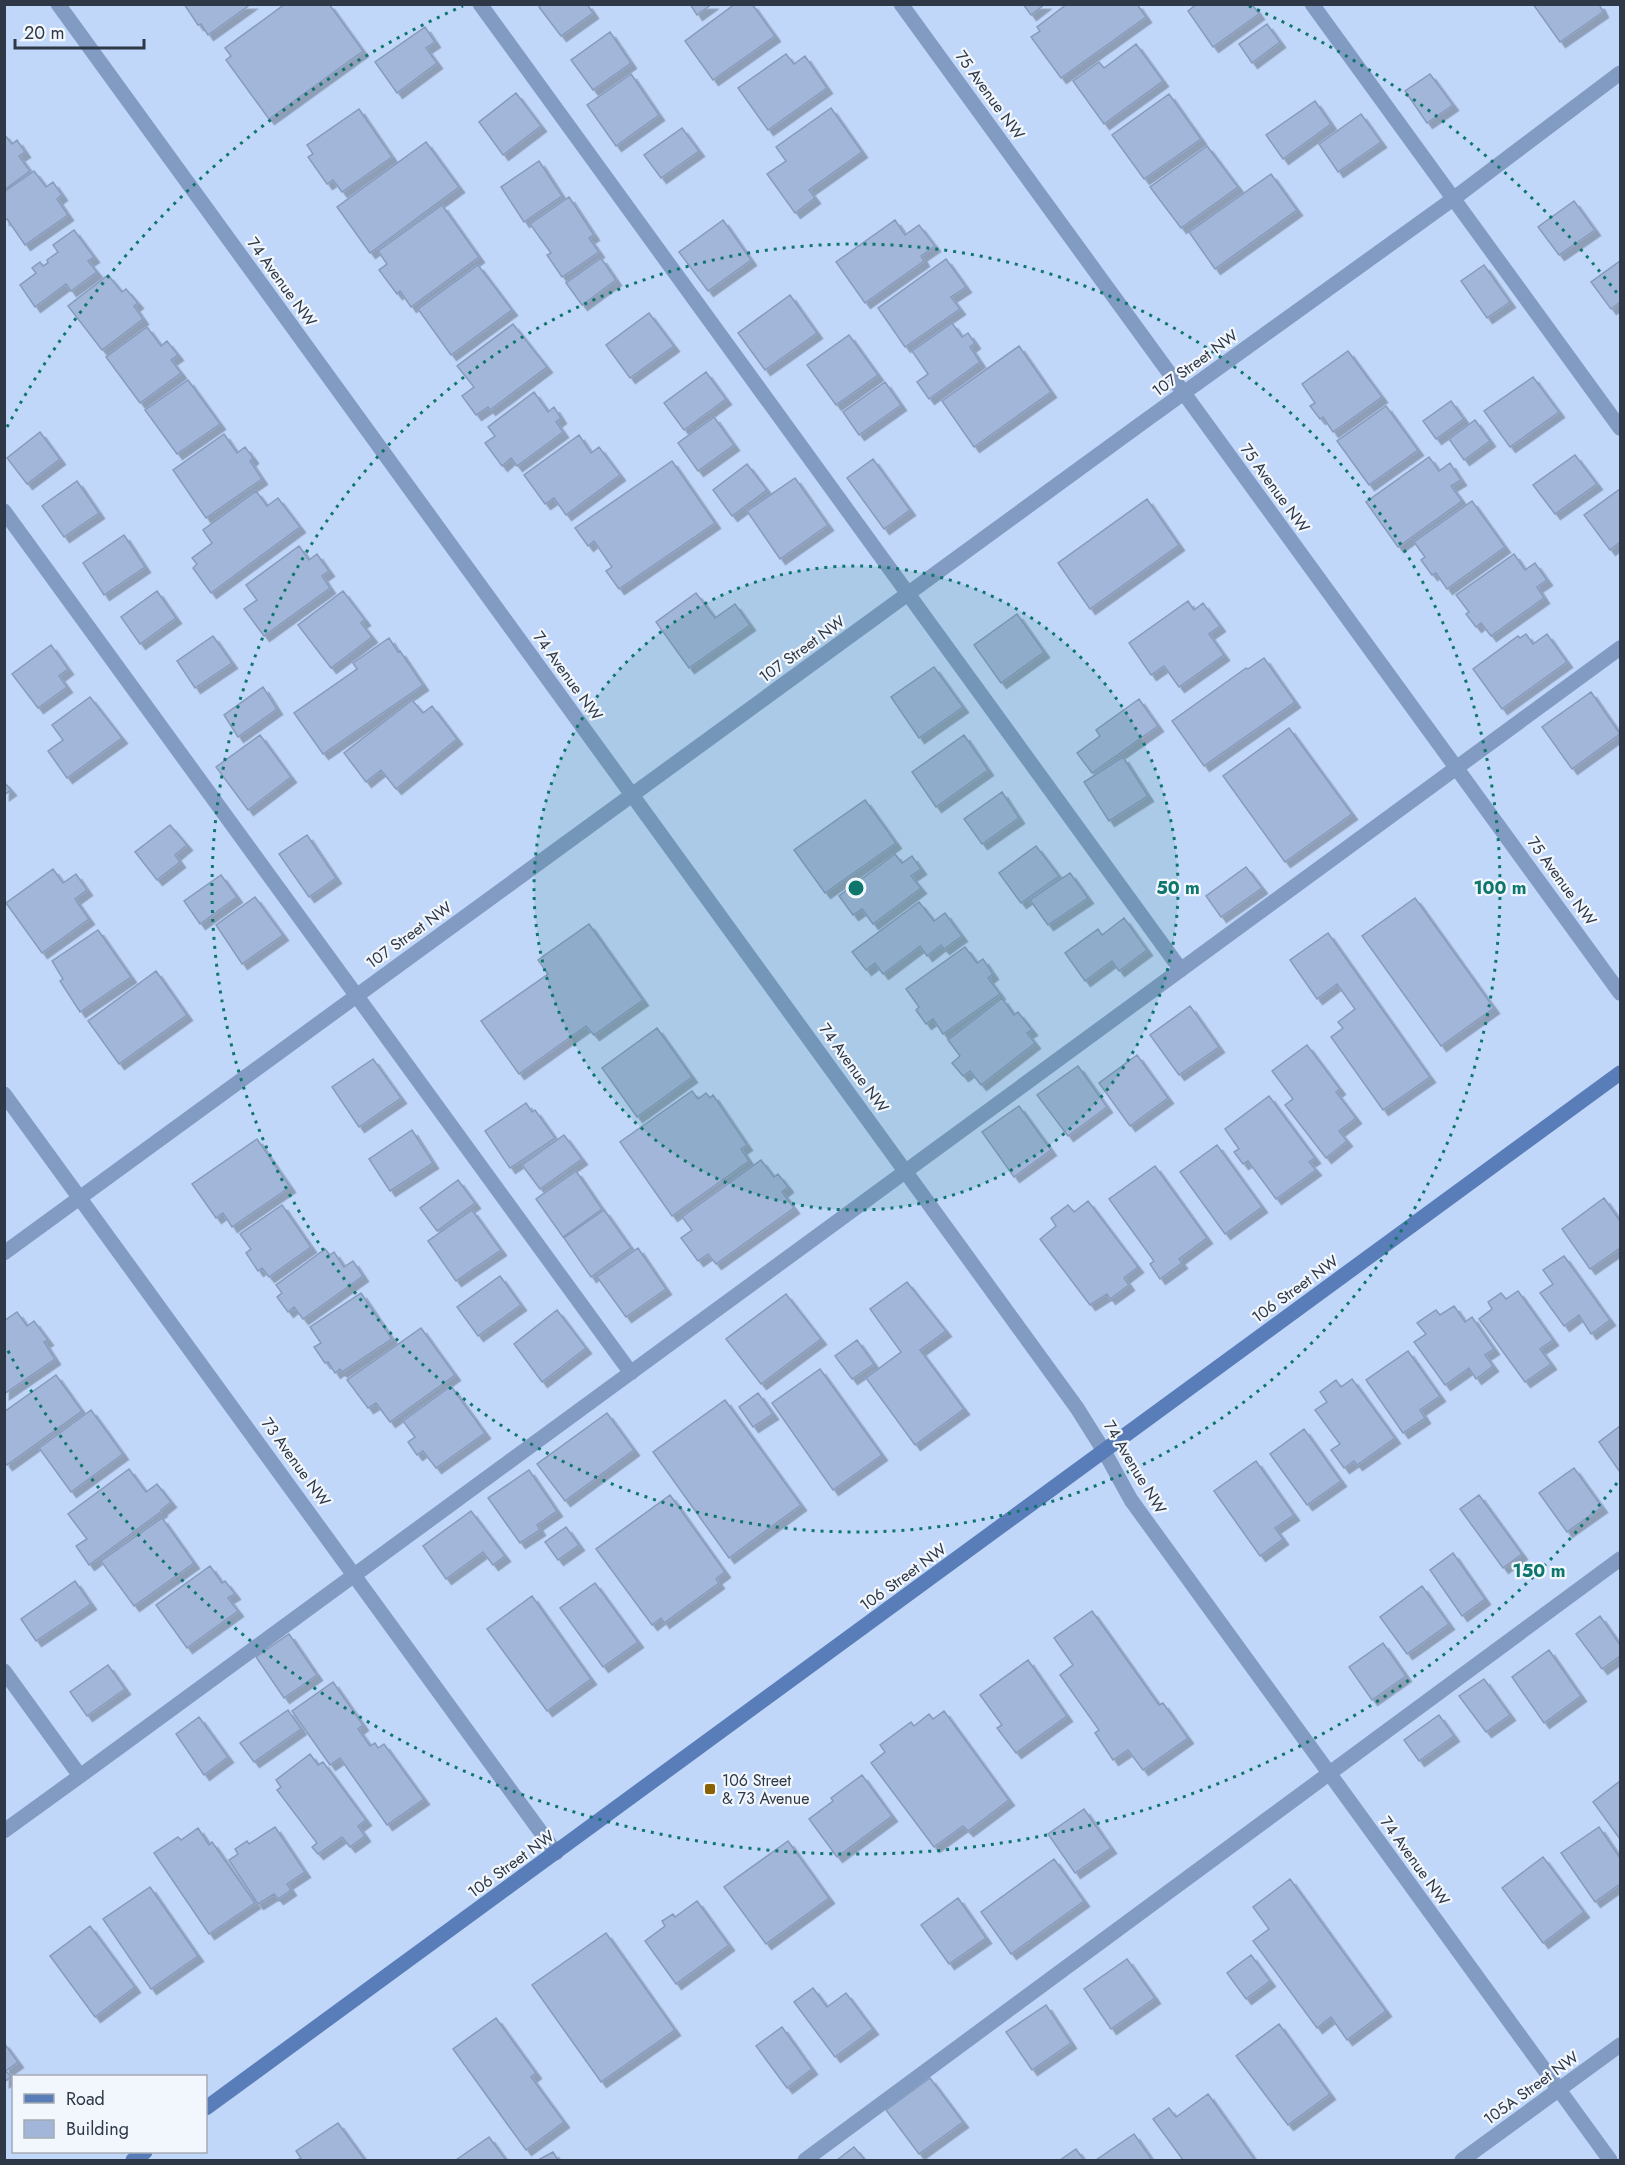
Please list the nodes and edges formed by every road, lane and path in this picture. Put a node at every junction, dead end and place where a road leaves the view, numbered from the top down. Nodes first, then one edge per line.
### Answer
1 (58, 4) edge
2 (480, 4) edge
3 (902, 4) edge
4 (1312, 4) edge
5 (1620, 73) edge
6 (1453, 199) junction
7 (1184, 393) junction
8 (1620, 428) edge
9 (4, 511) edge
10 (908, 594) junction
11 (1620, 648) edge
12 (1457, 768) junction
13 (633, 795) junction
14 (1181, 970) junction
15 (1620, 993) edge
16 (357, 996) junction
17 (1620, 1073) edge
18 (4, 1094) edge
19 (907, 1171) junction
20 (80, 1198) junction
21 (4, 1253) edge
22 (631, 1373) junction
23 (1104, 1451) junction
24 (1620, 1559) edge
25 (355, 1574) junction
26 (4, 1671) edge
27 (1330, 1774) junction
28 (80, 1776) junction
29 (4, 1831) edge
30 (556, 1853) junction
31 (1620, 2045) edge
32 (1559, 2090) junction
33 (207, 2107) edge
34 (805, 2160) edge
35 (1462, 2160) edge
36 (1610, 2160) edge

1 - 13 street, 74 Avenue NW
2 - 10 street
3 - 7 street, 75 Avenue NW
4 - 6 street
5 - 6 street, 107 Street NW
6 - 7 street, 107 Street NW
6 - 8 street
7 - 10 street, 107 Street NW
7 - 12 street, 75 Avenue NW
9 - 16 street
10 - 13 street, 107 Street NW
10 - 14 street
11 - 12 street
12 - 14 street
12 - 15 street, 75 Avenue NW
13 - 16 street, 107 Street NW
13 - 19 street, 74 Avenue NW
14 - 19 street
16 - 20 street, 107 Street NW
16 - 22 street
17 - 23 street, 106 Street NW
18 - 20 street, 73 Avenue NW
19 - 22 street
19 - 23 street, 74 Avenue NW
20 - 21 street, 107 Street NW
20 - 25 street, 73 Avenue NW
22 - 25 street
23 - 27 street, 74 Avenue NW
23 - 30 street, 106 Street NW
24 - 27 street
25 - 28 street
25 - 30 street, 73 Avenue NW
26 - 28 street
27 - 32 street, 74 Avenue NW
27 - 34 street
28 - 29 street
30 - 33 street, 106 Street NW
31 - 32 street, 105A Street NW
32 - 35 street, 105A Street NW
32 - 36 street, 74 Avenue NW

